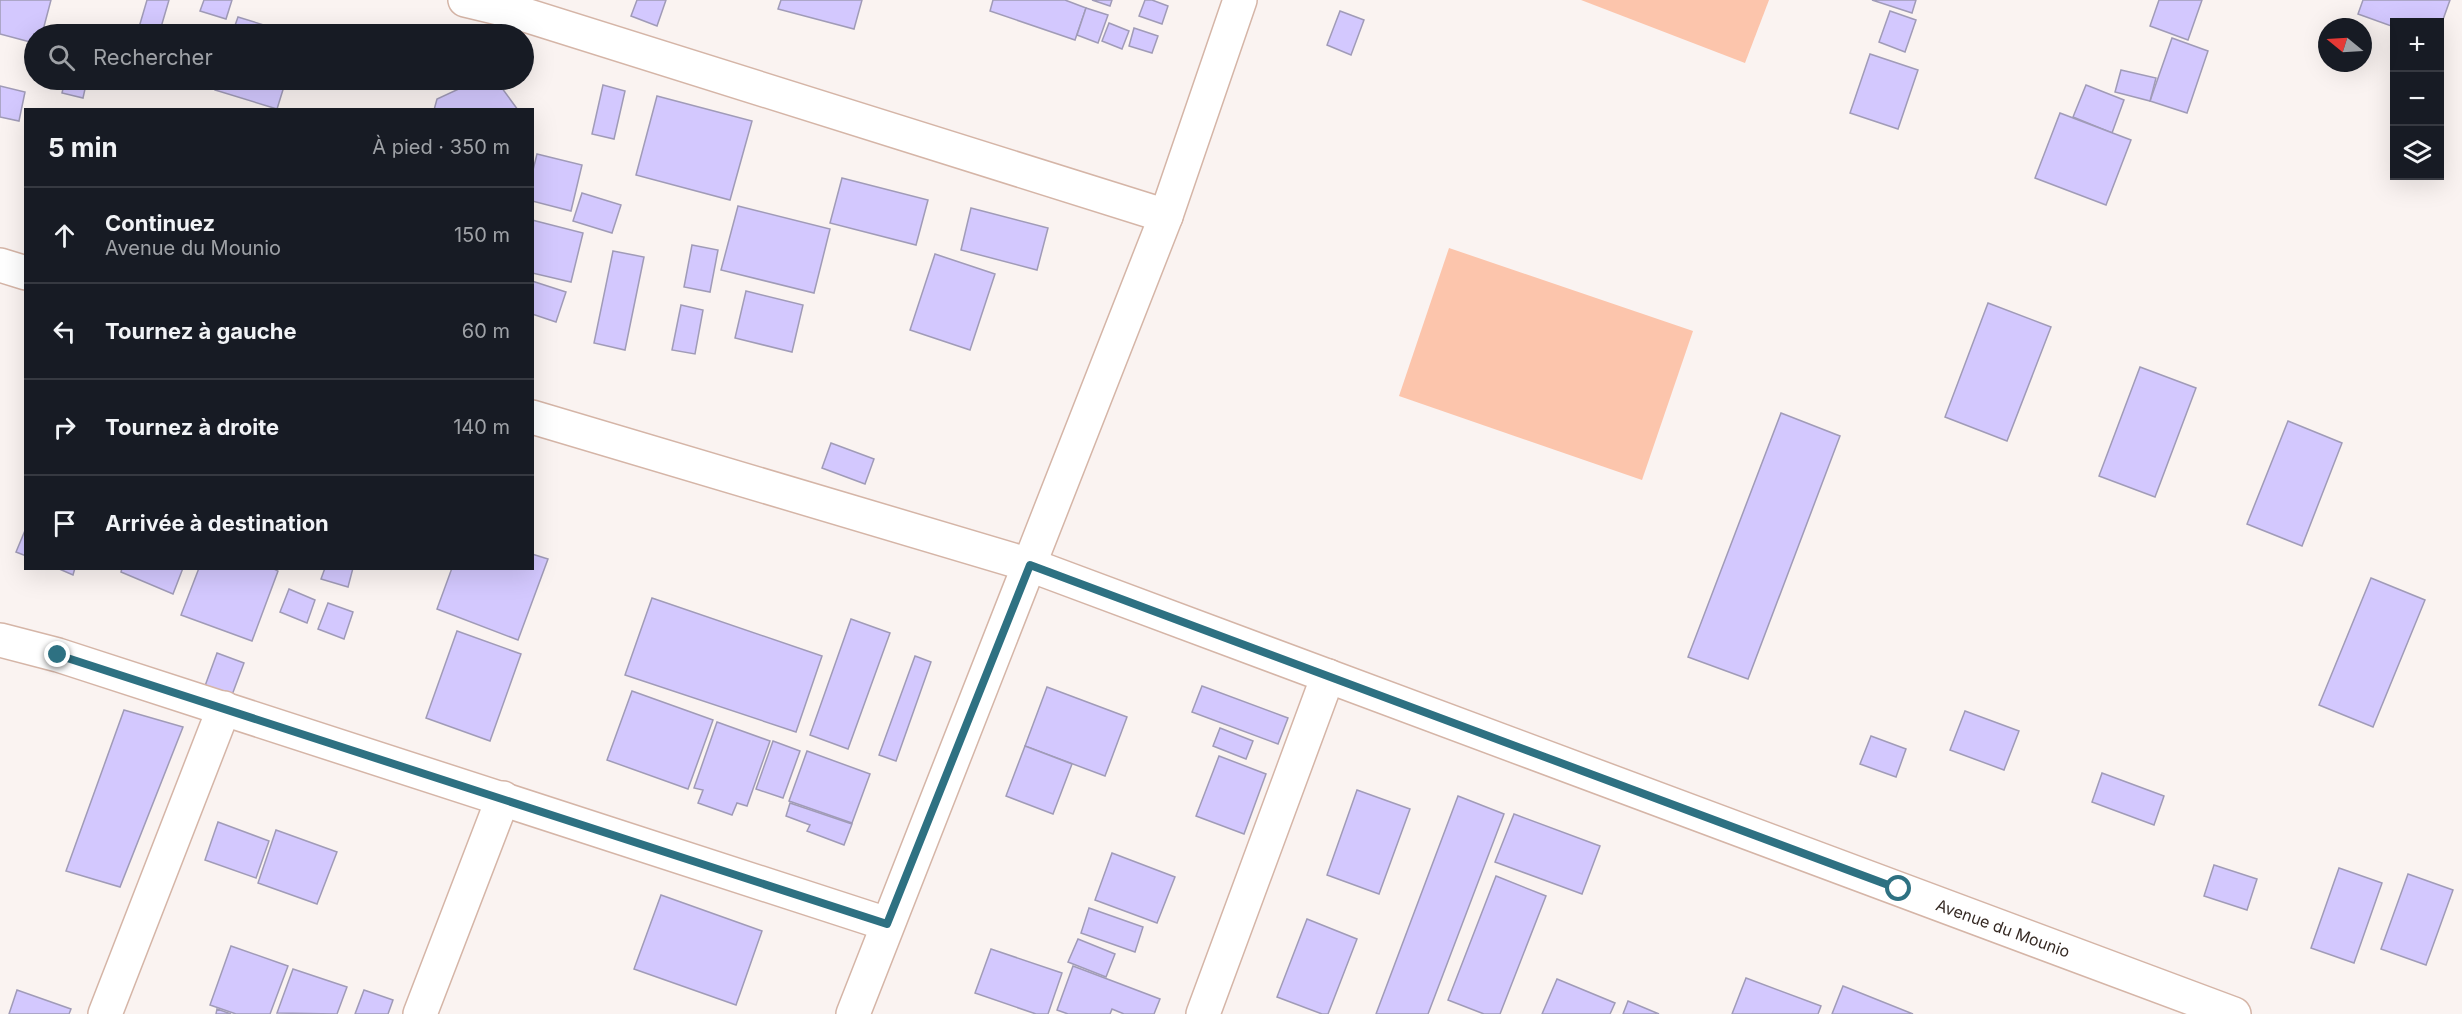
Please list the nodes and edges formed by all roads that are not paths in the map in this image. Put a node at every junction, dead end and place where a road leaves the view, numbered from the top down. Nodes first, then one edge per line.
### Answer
1 (465, 0) edge
2 (1240, 0) edge
3 (521, 7) edge
4 (1166, 216) junction
5 (0, 266) edge
6 (24, 272) edge
7 (534, 418) edge
8 (1030, 565) junction
9 (0, 640) edge
10 (1328, 676) junction
11 (224, 708) junction
12 (503, 798) junction
13 (887, 924) junction
14 (105, 1014) edge
15 (420, 1014) edge
16 (853, 1014) edge
17 (1203, 1014) edge
18 (2234, 1014) edge

1 - 3 street
2 - 4 street
3 - 4 street
4 - 8 street
5 - 6 street
7 - 8 street, Avenue du Mounio
8 - 10 street, Avenue du Mounio
8 - 13 street
9 - 11 street
10 - 17 street
10 - 18 street, Avenue du Mounio
11 - 12 street
11 - 14 street
12 - 13 street
12 - 15 street
13 - 16 street

